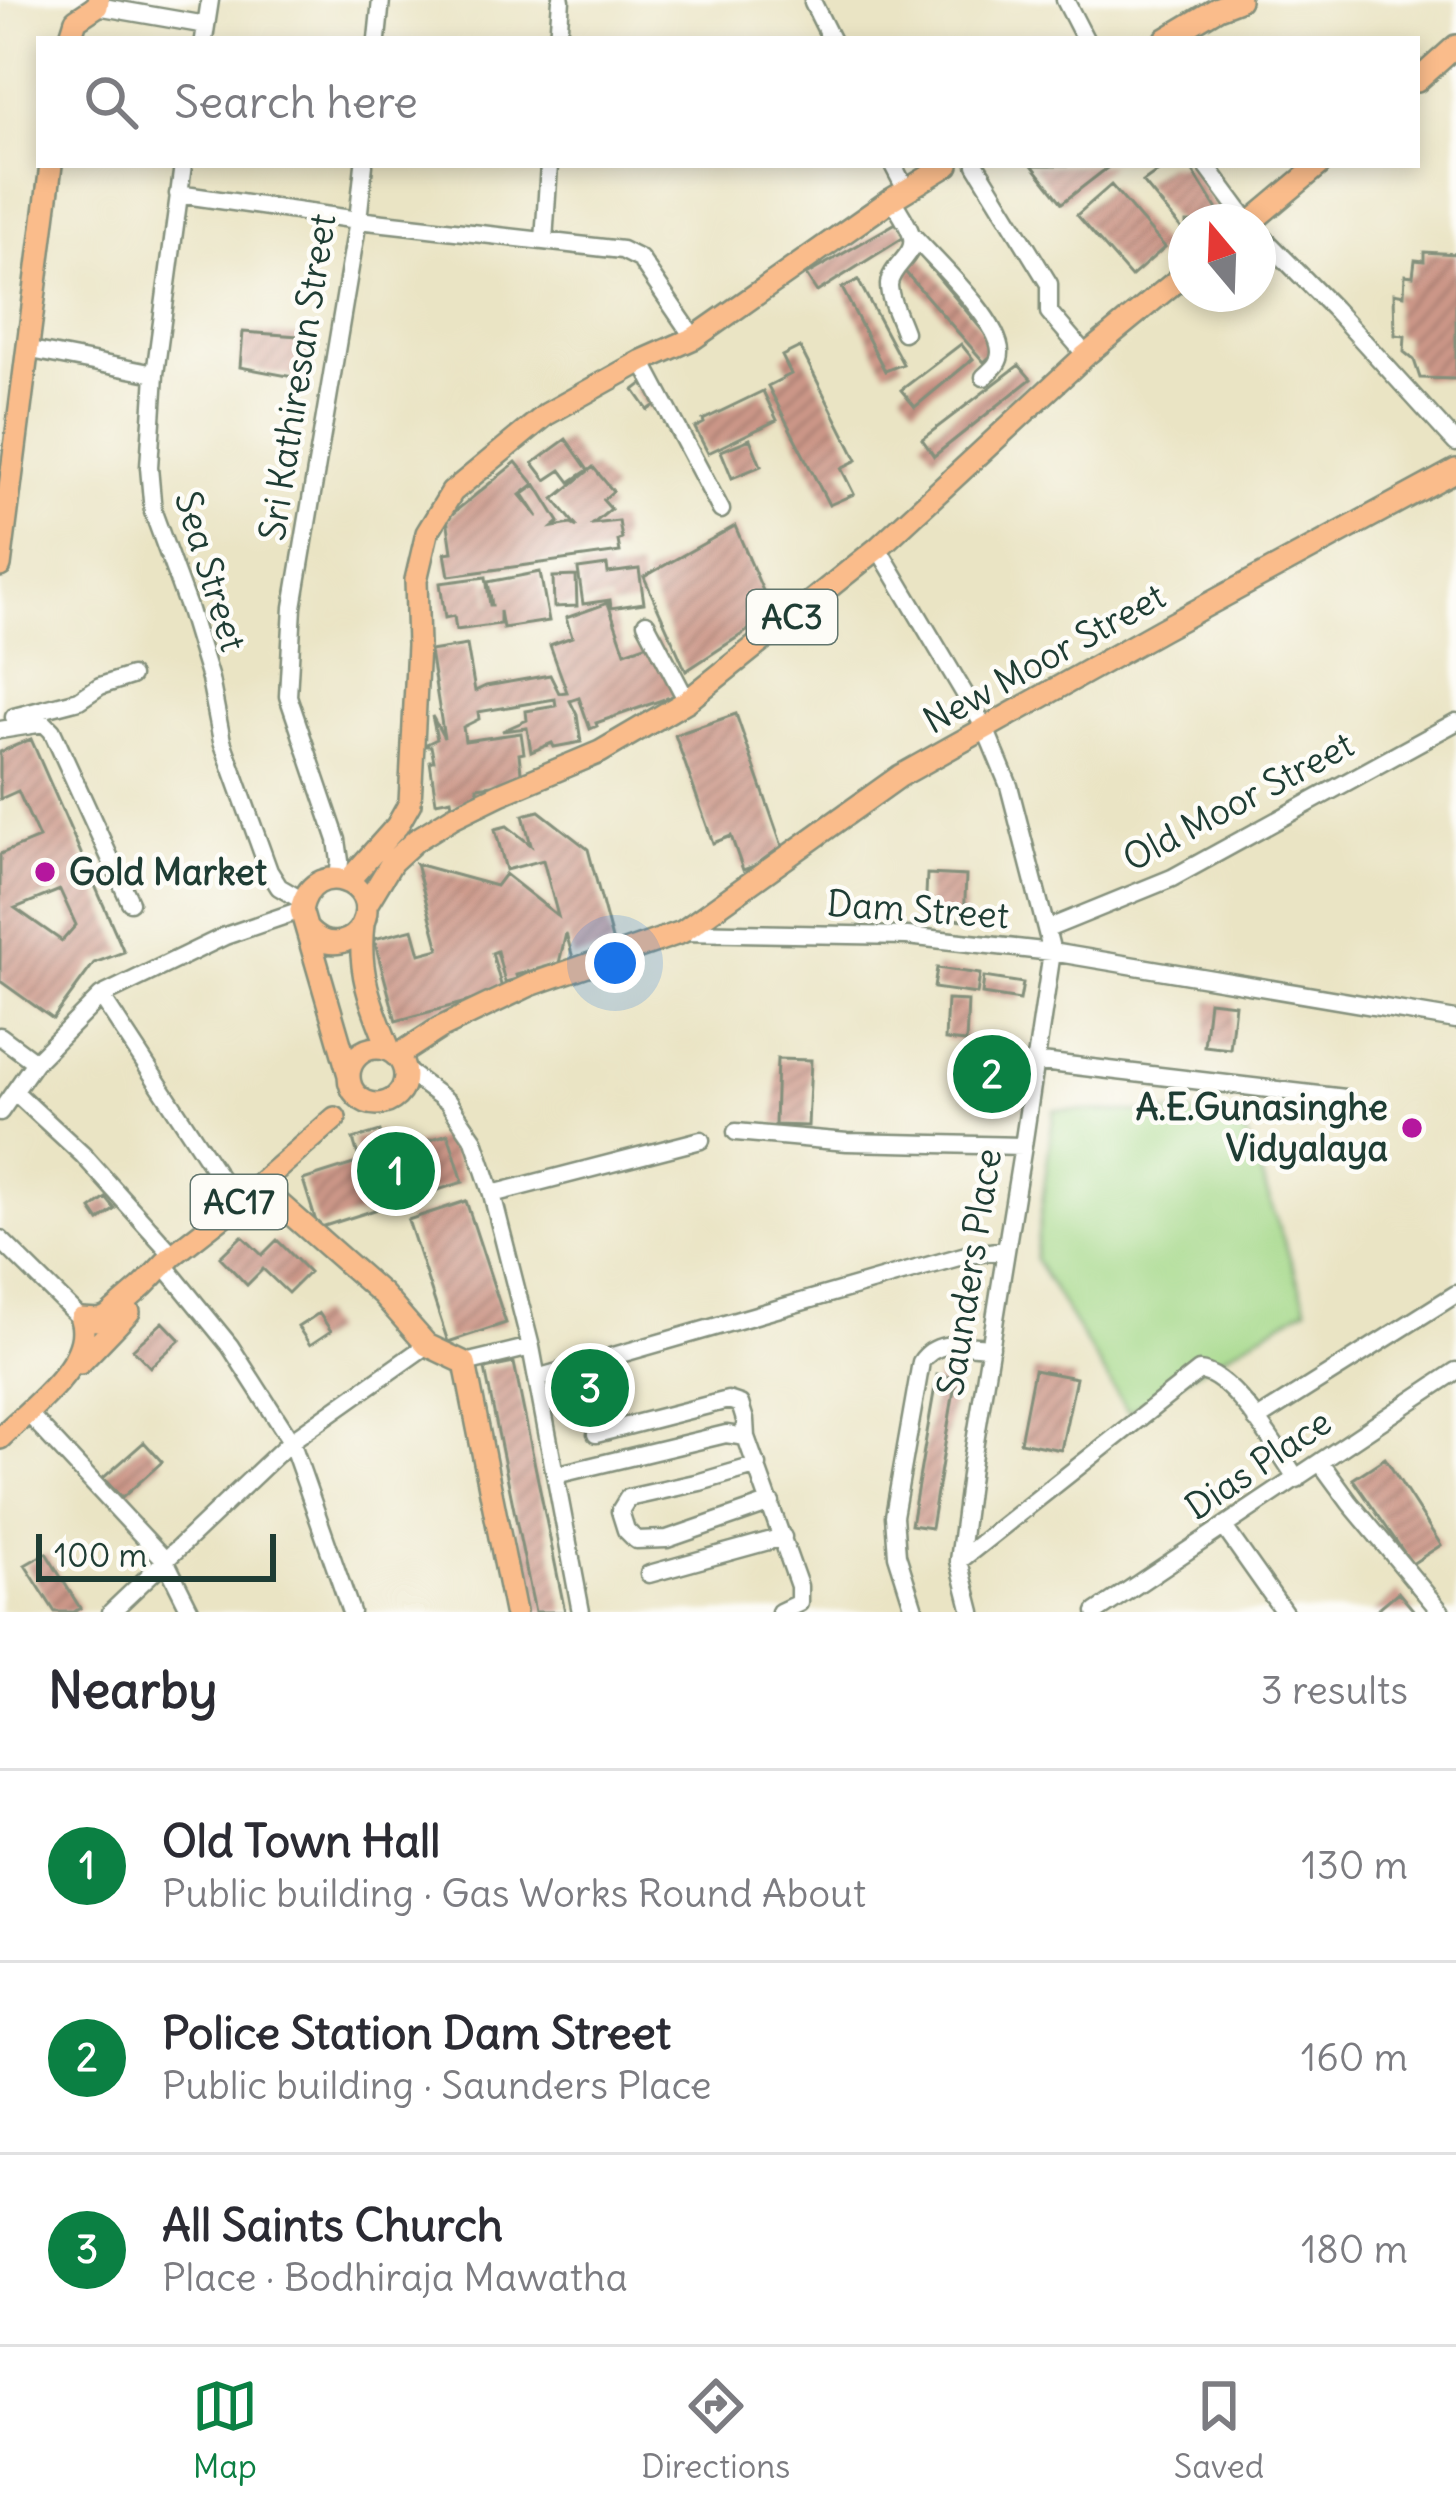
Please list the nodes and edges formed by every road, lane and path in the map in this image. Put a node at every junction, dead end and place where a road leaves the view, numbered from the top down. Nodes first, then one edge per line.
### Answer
1 (210, 0) edge
2 (381, 0) edge
3 (561, 0) edge
4 (1065, 0) edge
5 (97, 3) edge
6 (1227, 3) edge
7 (813, 4) dead end
8 (205, 32) edge
9 (71, 36) edge
10 (376, 36) edge
11 (558, 36) edge
12 (829, 36) edge
13 (1083, 36) edge
14 (1171, 36) edge
15 (1456, 46) edge
16 (1420, 78) edge
17 (51, 168) edge
18 (182, 168) edge
19 (364, 168) edge
20 (549, 168) edge
21 (894, 168) edge
22 (943, 168) edge
23 (978, 168) edge
24 (1208, 168) edge
25 (1315, 168) edge
26 (178, 194) junction
27 (899, 195) junction
28 (1236, 204) edge
29 (1272, 204) edge
30 (358, 220) junction
31 (913, 236) junction
32 (544, 241) junction
33 (1276, 250) edge
34 (1168, 289) edge
35 (904, 332) dead end
36 (694, 338) junction
37 (26, 350) junction
38 (1086, 355) junction
39 (642, 361) junction
40 (155, 374) junction
41 (984, 377) dead end
42 (1456, 443) edge
43 (1455, 473) edge
44 (721, 510) dead end
45 (878, 548) junction
46 (0, 566) edge
47 (646, 622) dead end
48 (131, 676) dead end
49 (687, 701) junction
50 (0, 720) edge
51 (1456, 722) edge
52 (985, 728) junction
53 (0, 730) edge
54 (411, 778) junction
55 (453, 817) junction
56 (342, 881) junction
57 (130, 902) dead end
58 (304, 913) junction
59 (364, 915) junction
60 (1047, 929) junction
61 (682, 932) junction
62 (1052, 952) junction
63 (101, 996) junction
64 (1456, 1020) edge
65 (0, 1036) edge
66 (397, 1059) junction
67 (1034, 1061) junction
68 (35, 1062) junction
69 (355, 1089) junction
70 (16, 1093) junction
71 (1345, 1098) dead end
72 (0, 1112) edge
73 (736, 1132) dead end
74 (701, 1140) dead end
75 (1023, 1146) junction
76 (258, 1185) junction
77 (492, 1194) junction
78 (236, 1204) junction
79 (0, 1239) edge
80 (1005, 1250) junction
81 (168, 1260) junction
82 (143, 1286) junction
83 (1456, 1294) edge
84 (81, 1319) junction
85 (428, 1345) junction
86 (531, 1347) junction
87 (991, 1347) junction
88 (465, 1363) junction
89 (69, 1370) junction
90 (1456, 1371) edge
91 (537, 1378) junction
92 (26, 1412) junction
93 (1256, 1420) junction
94 (596, 1434) dead end
95 (746, 1437) junction
96 (0, 1438) edge
97 (291, 1441) junction
98 (1320, 1462) junction
99 (758, 1465) junction
100 (555, 1475) junction
101 (1297, 1478) junction
102 (771, 1503) junction
103 (1224, 1527) junction
104 (783, 1537) junction
105 (165, 1560) junction
106 (959, 1561) junction
107 (649, 1574) dead end
108 (111, 1612) edge
109 (191, 1612) edge
110 (351, 1612) edge
111 (515, 1612) edge
112 (581, 1612) edge
113 (780, 1612) edge
114 (915, 1612) edge
115 (972, 1612) edge
116 (1096, 1612) edge
117 (1285, 1612) edge
118 (1441, 1612) edge

1 - 8 street
2 - 10 street
3 - 11 street
4 - 13 street
5 - 8 street
5 - 9 main road
6 - 14 main road
7 - 12 street
15 - 16 main road
17 - 37 main road
18 - 26 street, Sea Street
19 - 30 street, Sri Kathiresan Street
20 - 32 street
21 - 27 street
22 - 27 main road
23 - 38 street
24 - 28 street
25 - 29 main road
26 - 30 street
26 - 40 street, Sea Street
27 - 31 street
27 - 36 main road
30 - 32 street
30 - 56 street, Sri Kathiresan Street
31 - 35 street
31 - 41 street
32 - 36 street
33 - 42 street
34 - 38 main road, AC3
36 - 39 main road
37 - 40 street
37 - 46 main road
38 - 45 main road, AC3
39 - 44 street
39 - 54 main road
40 - 58 street, Sea Street
43 - 52 main road, New Moor Street
45 - 49 main road, AC3
45 - 52 street, Saunders Place
47 - 49 street
48 - 50 street
49 - 55 main road, AC3
51 - 60 street, Old Moor Street
52 - 60 street, Saunders Place
52 - 61 main road, New Moor Street
53 - 57 street
54 - 55 main road
54 - 56 main road
55 - 59 main road, AC3
56 - 58 main road
56 - 59 main road
58 - 59 main road
58 - 63 street
58 - 69 main road, Sea Street
59 - 66 main road
60 - 62 street, Saunders Place
61 - 62 street, Dam Street
61 - 66 main road, Dam Street
62 - 64 street, Dam Street
62 - 67 street, Saunders Place
63 - 68 street
63 - 78 street
65 - 68 street
66 - 69 main road
66 - 69 main road
66 - 77 street
67 - 71 street
67 - 75 street, Saunders Place
68 - 70 street
69 - 76 main road, AC17
70 - 72 street
70 - 81 street
73 - 75 street
74 - 77 street
75 - 80 street, Saunders Place
76 - 78 main road, AC17
76 - 85 main road
77 - 86 street
78 - 81 main road, AC17
79 - 84 street
80 - 87 street, Saunders Place
80 - 91 street
81 - 82 main road, AC17
81 - 97 street
82 - 84 main road, AC17
82 - 89 main road, AC17
83 - 93 street
84 - 89 main road
85 - 88 main road
85 - 97 street
86 - 88 street
86 - 91 street
87 - 106 street, Saunders Place
87 - 114 street
88 - 111 main road
89 - 92 main road, AC17
90 - 98 street, Dias Place
91 - 100 street
92 - 96 main road, AC17
92 - 105 street
93 - 101 street
93 - 106 street
94 - 95 street
95 - 99 street
95 - 100 street
97 - 105 street
97 - 110 street
98 - 101 street, Dias Place
98 - 118 street
99 - 102 street
99 - 102 street
100 - 112 street
101 - 103 street, Dias Place
102 - 104 street
103 - 116 street, Dias Place
103 - 117 street
104 - 107 street
104 - 113 street
105 - 108 street
105 - 109 street
106 - 115 street, Saunders Place

